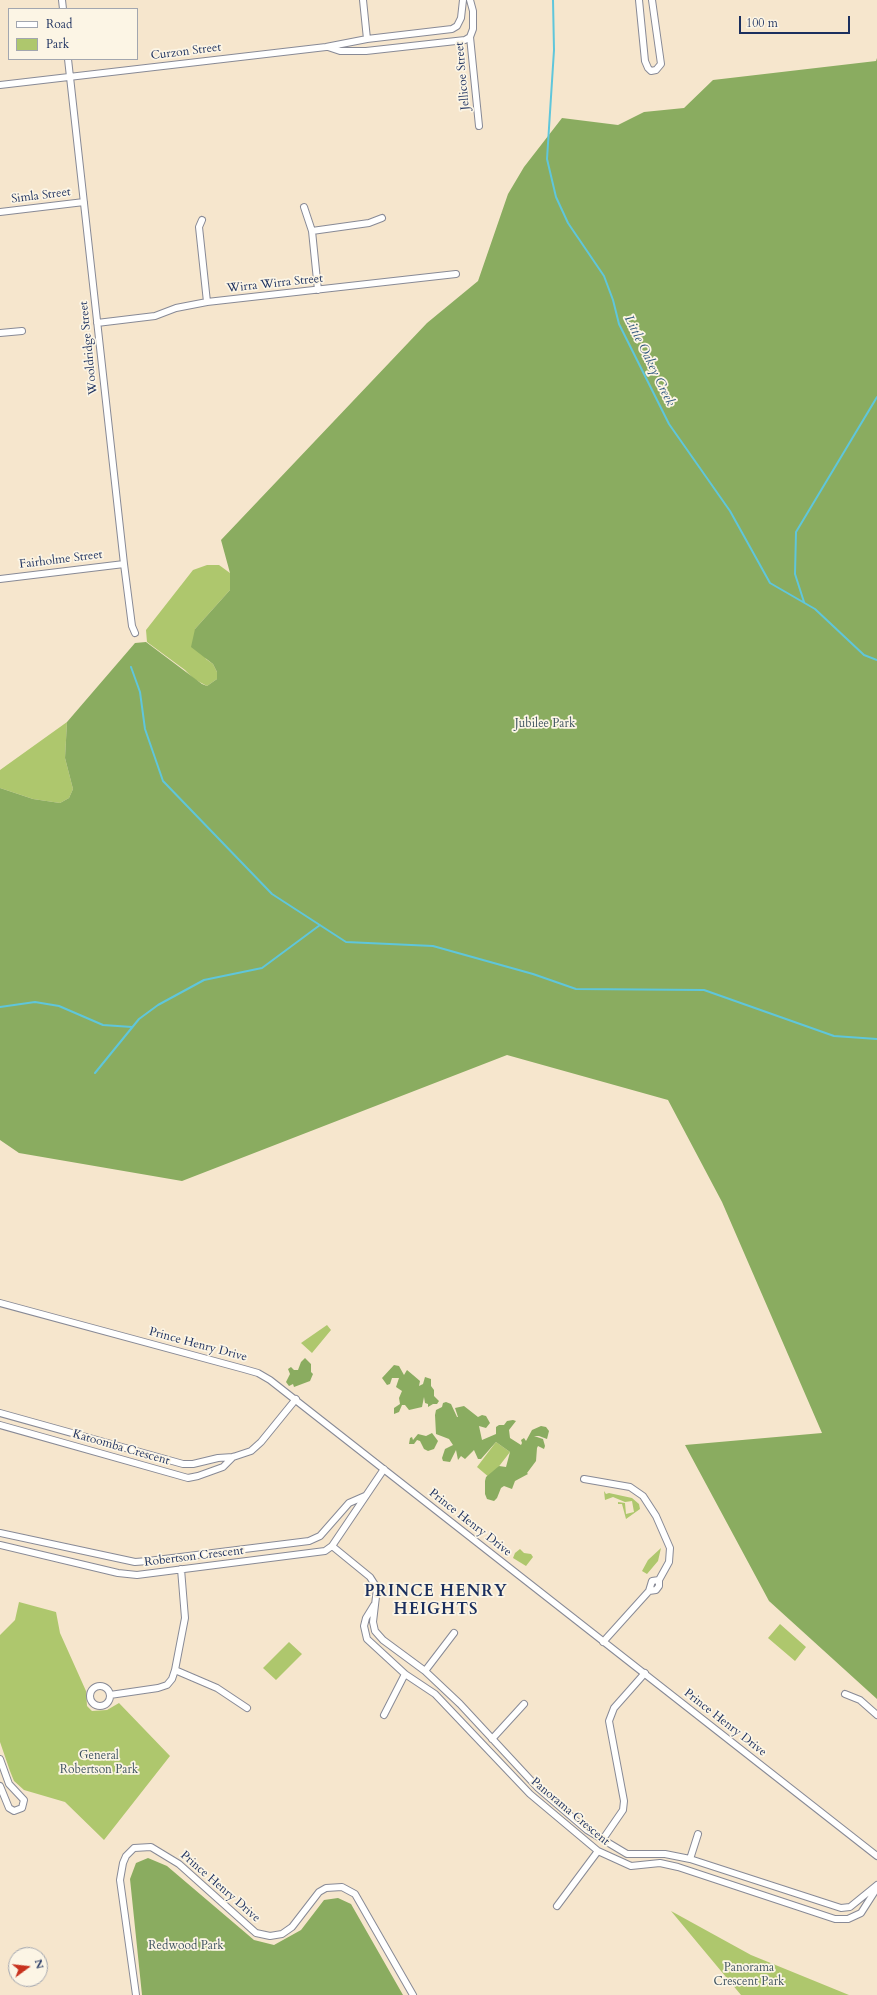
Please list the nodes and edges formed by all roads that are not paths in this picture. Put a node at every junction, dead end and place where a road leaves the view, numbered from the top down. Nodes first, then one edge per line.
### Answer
1 (363, 0) edge
2 (463, 0) edge
3 (470, 0) edge
4 (639, 0) edge
5 (652, 0) edge
6 (470, 37) junction
7 (367, 39) junction
8 (326, 47) junction
9 (68, 60) edge
10 (71, 77) junction
11 (0, 85) edge
12 (479, 126) dead end
13 (84, 202) junction
14 (304, 207) dead end
15 (0, 212) edge
16 (382, 218) dead end
17 (202, 220) dead end
18 (312, 231) junction
19 (456, 274) dead end
20 (318, 290) junction
21 (206, 302) junction
22 (97, 323) junction
23 (22, 331) dead end
24 (0, 333) edge
25 (124, 564) junction
26 (0, 579) edge
27 (135, 633) dead end
28 (0, 1303) edge
29 (296, 1399) junction
30 (0, 1413) edge
31 (0, 1425) edge
32 (233, 1457) junction
33 (384, 1469) junction
34 (584, 1479) dead end
35 (365, 1496) junction
36 (0, 1533) edge
37 (0, 1545) edge
38 (332, 1546) junction
39 (181, 1569) junction
40 (374, 1605) junction
41 (454, 1633) dead end
42 (603, 1642) junction
43 (175, 1670) junction
44 (425, 1671) junction
45 (645, 1673) junction
46 (405, 1674) junction
47 (845, 1694) dead end
48 (110, 1695) dead end
49 (524, 1704) dead end
50 (247, 1708) dead end
51 (384, 1715) dead end
52 (877, 1715) edge
53 (492, 1739) junction
54 (0, 1759) edge
55 (0, 1786) edge
56 (698, 1834) dead end
57 (603, 1839) junction
58 (598, 1851) junction
59 (877, 1856) edge
60 (690, 1859) junction
61 (877, 1886) edge
62 (557, 1906) dead end
63 (136, 1995) edge
64 (413, 1995) edge

1 - 7 street
2 - 7 street, Curzon Street
3 - 6 street, Jellicoe Street
4 - 5 street
6 - 8 street, Curzon Street
6 - 12 street, Jellicoe Street
7 - 8 street, Curzon Street
8 - 10 street, Curzon Street
9 - 10 street, Wooldridge Street
10 - 11 street, Curzon Street
10 - 13 street, Wooldridge Street
13 - 15 street, Simla Street
13 - 22 street, Wooldridge Street
14 - 18 street
16 - 18 street
17 - 21 street
18 - 20 street
19 - 20 street, Wirra Wirra Street
20 - 21 street, Wirra Wirra Street
21 - 22 street, Wirra Wirra Street
22 - 25 street, Wooldridge Street
23 - 24 street
25 - 26 street, Fairholme Street
25 - 27 street, Wooldridge Street
28 - 29 street, Prince Henry Drive
29 - 32 street, Katoomba Crescent
29 - 33 street, Prince Henry Drive
30 - 32 street, Katoomba Crescent
31 - 32 street, Katoomba Crescent
33 - 35 street, Robertson Crescent
33 - 42 street, Prince Henry Drive
34 - 42 street
35 - 36 street, Robertson Crescent
35 - 38 street, Robertson Crescent
37 - 39 street, Robertson Crescent
38 - 39 street, Robertson Crescent
38 - 40 street, Panorama Crescent
39 - 43 street
40 - 44 street, Panorama Crescent
40 - 46 street, Panorama Crescent
41 - 44 street
42 - 45 street, Prince Henry Drive
43 - 48 street
43 - 50 street
44 - 53 street, Panorama Crescent
45 - 57 street
45 - 59 street, Prince Henry Drive
46 - 51 street
46 - 58 street, Panorama Crescent
47 - 52 street
49 - 53 street
53 - 57 street, Panorama Crescent
54 - 55 street
56 - 60 street
57 - 60 street, Panorama Crescent
58 - 61 street, Panorama Crescent
58 - 62 street
60 - 61 street, Panorama Crescent
63 - 64 street, Prince Henry Drive

